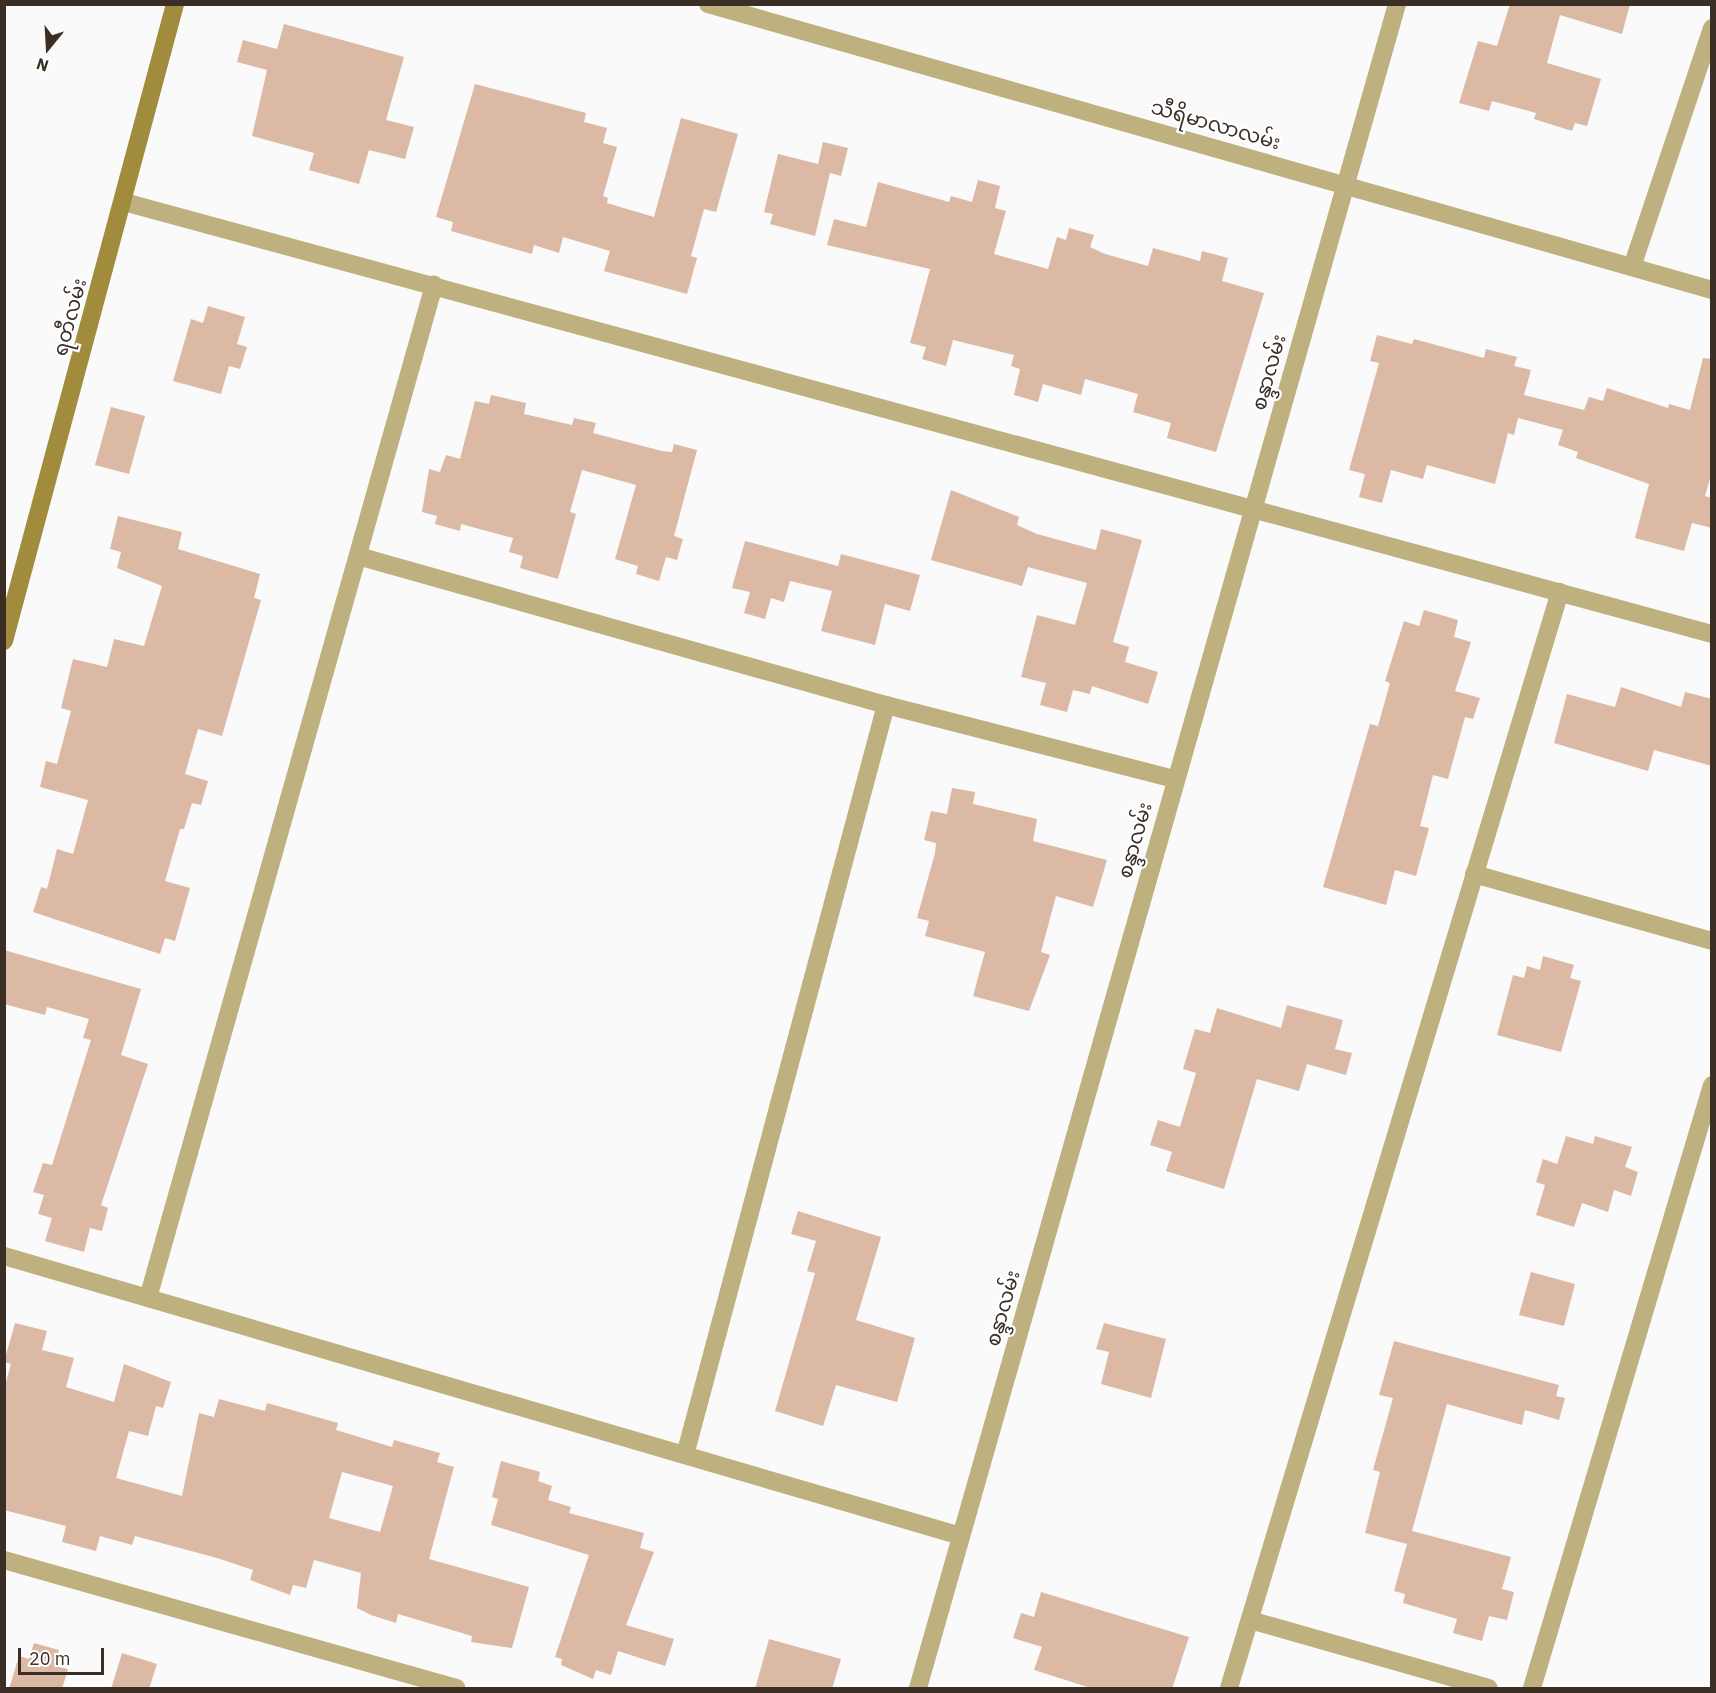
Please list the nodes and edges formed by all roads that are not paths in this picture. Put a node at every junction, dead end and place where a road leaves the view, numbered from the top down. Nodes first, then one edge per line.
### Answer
1 (175, 4) edge
2 (708, 4) edge
3 (1397, 4) edge
4 (1712, 28) edge
5 (1346, 184) junction
6 (124, 202) junction
7 (1632, 267) junction
8 (434, 285) junction
9 (1712, 290) edge
10 (1252, 506) junction
11 (358, 556) junction
12 (1560, 592) junction
13 (1712, 634) edge
14 (4, 641) edge
15 (886, 705) junction
16 (1175, 779) junction
17 (1474, 874) junction
18 (1712, 941) edge
19 (1712, 1085) edge
20 (4, 1256) edge
21 (148, 1298) junction
22 (686, 1455) junction
23 (961, 1536) junction
24 (4, 1560) edge
25 (1250, 1620) junction
26 (456, 1689) edge
27 (918, 1689) edge
28 (1229, 1689) edge
29 (1488, 1689) edge
30 (1532, 1689) edge

1 - 6 street, ရတီလမ်း
2 - 5 street, သီရိမာလာလမ်း
3 - 5 street, စန္ဒာလမ်း
4 - 7 street
5 - 7 street, သီရိမာလာလမ်း
5 - 10 street, စန္ဒာလမ်း
6 - 8 street
6 - 14 street, ရတီလမ်း
7 - 9 street, သီရိမာလာလမ်း
8 - 10 street
8 - 11 street
10 - 12 street
10 - 16 street, စန္ဒာလမ်း
11 - 15 street
11 - 21 street
12 - 13 street
12 - 17 street
15 - 16 street
15 - 22 street
16 - 23 street, စန္ဒာလမ်း
17 - 18 street
17 - 25 street
19 - 30 street
20 - 21 street
21 - 22 street
22 - 23 street
23 - 27 street, စန္ဒာလမ်း
24 - 26 street
25 - 28 street
25 - 29 street

